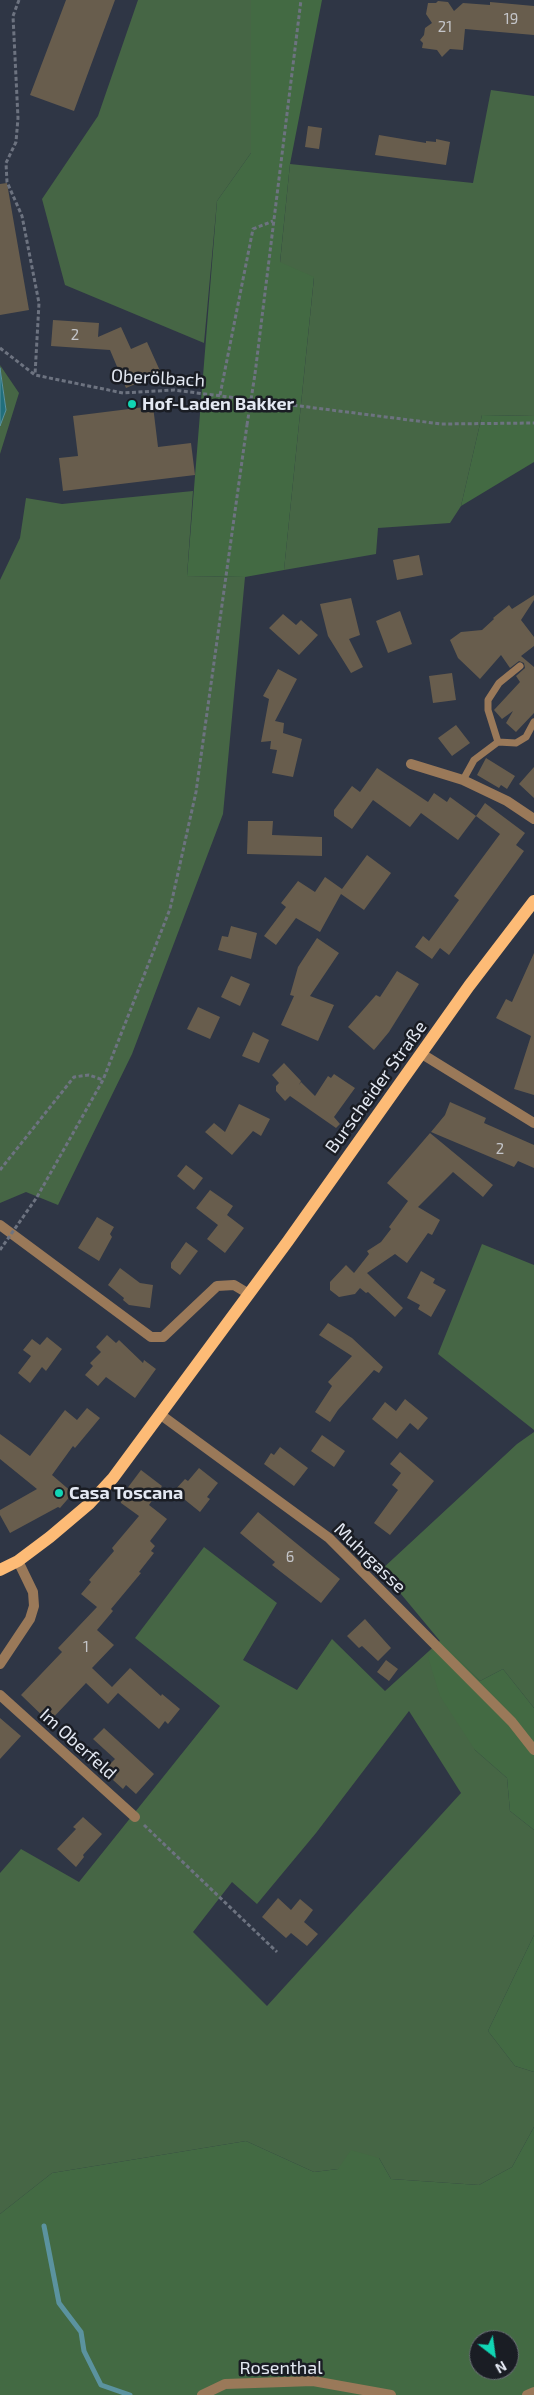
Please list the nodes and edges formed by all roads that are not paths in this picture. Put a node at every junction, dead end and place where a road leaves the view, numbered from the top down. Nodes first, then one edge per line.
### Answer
1 (520, 666) dead end
2 (534, 722) edge
3 (498, 742) junction
4 (411, 764) dead end
5 (463, 780) junction
6 (534, 819) edge
7 (534, 901) edge
8 (422, 1054) junction
9 (534, 1123) edge
10 (0, 1225) edge
11 (249, 1294) junction
12 (161, 1414) junction
13 (18, 1561) junction
14 (0, 1570) edge
15 (0, 1664) edge
16 (0, 1695) edge
17 (534, 1750) edge
18 (135, 1817) road end
19 (534, 2392) edge
20 (202, 2395) edge
21 (391, 2395) edge
22 (527, 2395) edge

1 - 3 lane
2 - 3 lane
3 - 5 lane
4 - 5 street
5 - 6 street
7 - 8 main road, Burscheider Straße
8 - 9 street
8 - 11 main road, Burscheider Straße
10 - 11 street
11 - 12 main road, Burscheider Straße
12 - 13 main road, Burscheider Straße
12 - 17 street, Muhrgasse
13 - 14 main road, Burscheider Straße
13 - 15 street
16 - 18 street, Im Oberfeld
19 - 22 street
20 - 21 street, Rosenthal

